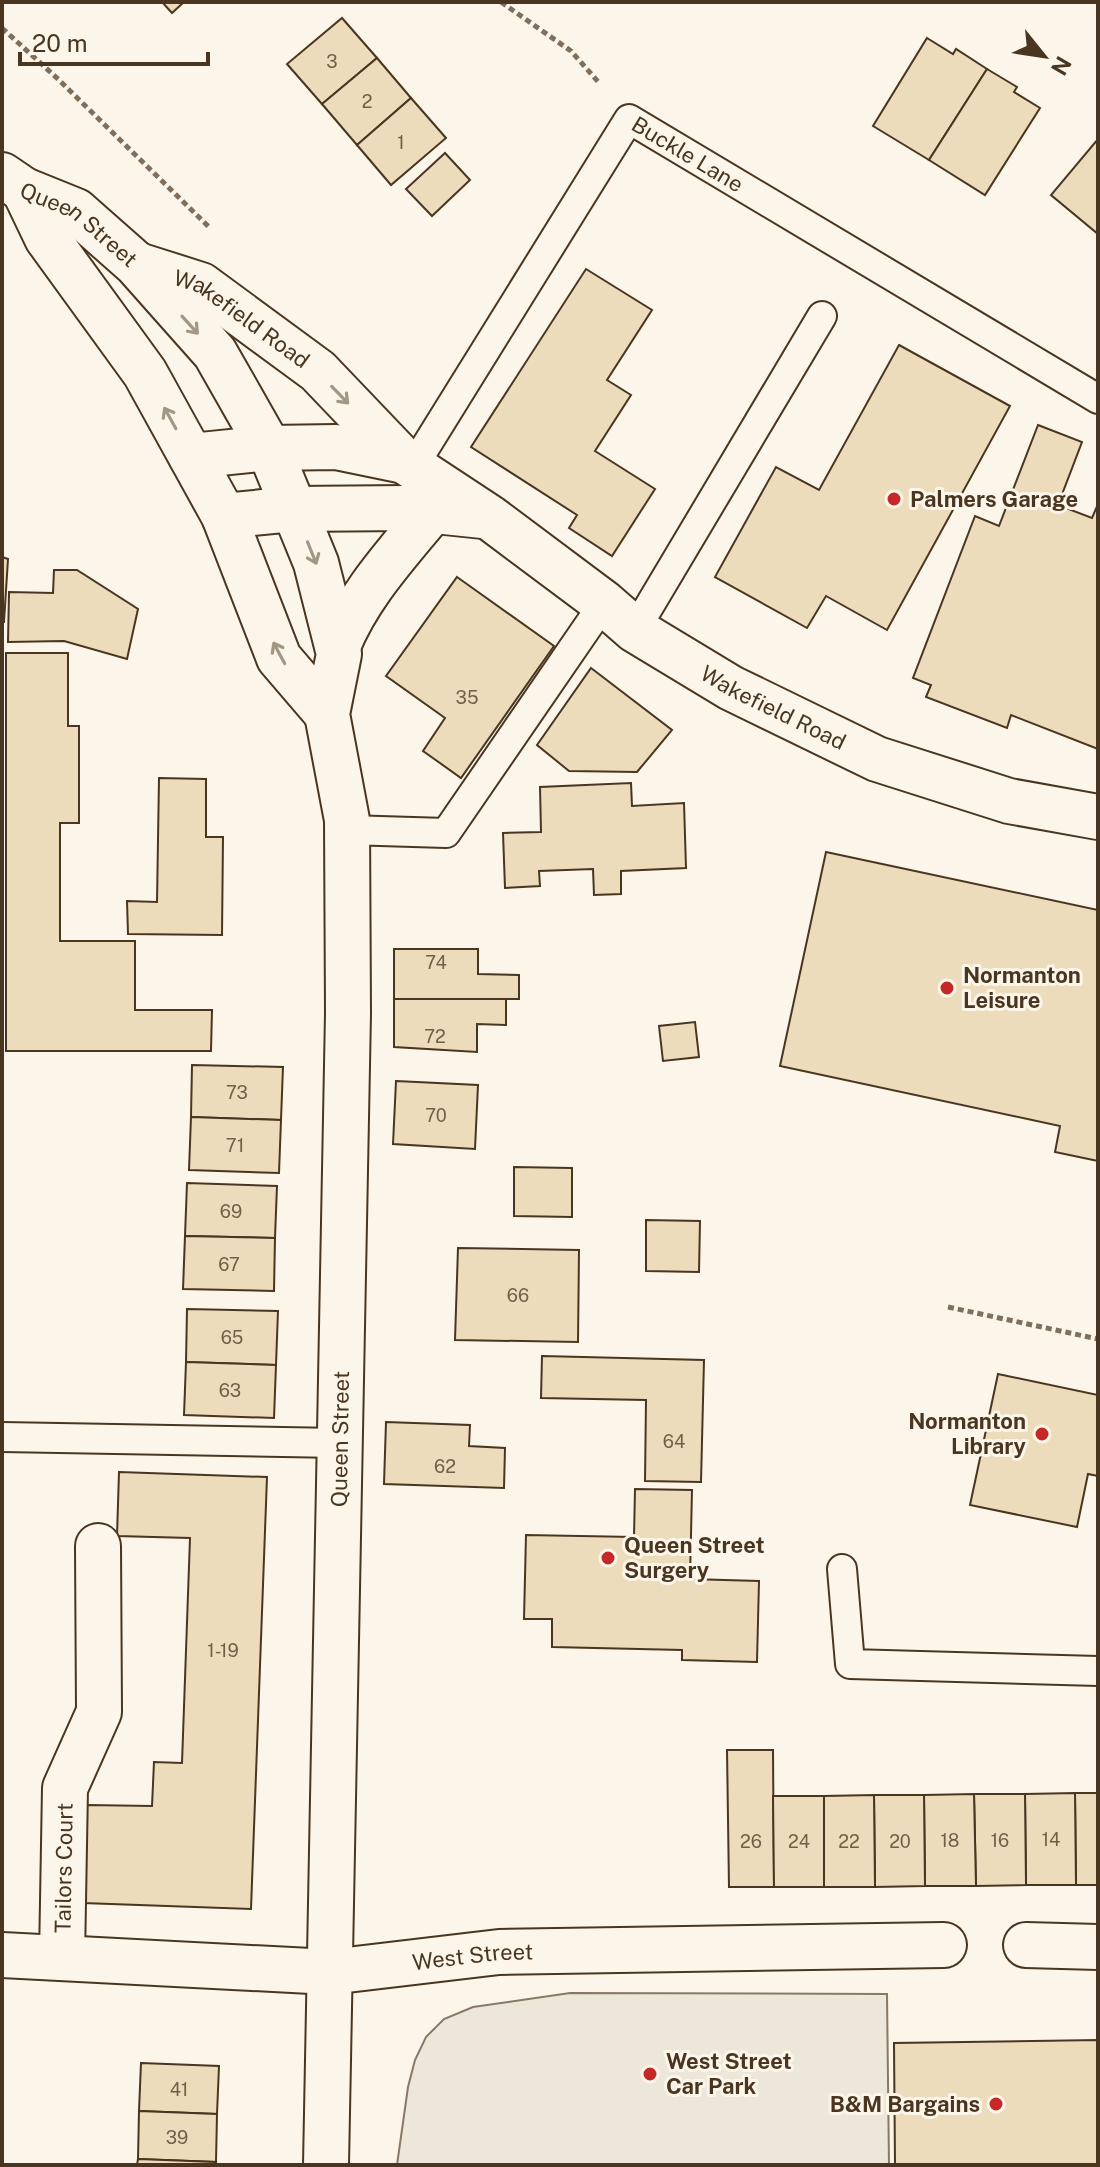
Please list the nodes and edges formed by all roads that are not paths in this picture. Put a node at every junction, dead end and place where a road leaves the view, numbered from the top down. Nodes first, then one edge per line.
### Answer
1 (13, 182) edge
2 (136, 264) junction
3 (822, 316) dead end
4 (1098, 399) edge
5 (269, 448) junction
6 (191, 456) junction
7 (409, 464) junction
8 (293, 509) junction
9 (432, 511) junction
10 (224, 516) junction
11 (489, 517) junction
12 (620, 617) junction
13 (338, 646) junction
14 (327, 714) junction
15 (1098, 817) edge
16 (347, 830) junction
17 (2, 1437) edge
18 (340, 1443) junction
19 (98, 1546) dead end
20 (842, 1569) dead end
21 (1098, 1671) edge
22 (944, 1945) dead end
23 (1026, 1945) dead end
24 (1098, 1947) edge
25 (2, 1955) edge
26 (62, 1958) junction
27 (330, 1972) junction
28 (326, 2165) edge

1 - 2 street, Queen Street
6 -> 1 street, Queen Street
2 -> 5 street, Queen Street
2 -> 7 street, Wakefield Road
3 - 12 lane
4 - 7 lane, Buckle Lane
5 - 6 street, Wakefield Road
5 - 7 street, Wakefield Road
5 - 8 street, Queen Street
6 - 10 street, Queen Street
7 - 11 street, Wakefield Road
8 - 9 street
8 - 10 street
8 -> 13 street, Queen Street
9 - 11 street
9 - 13 street
14 -> 10 street, Queen Street
11 - 12 street, Wakefield Road
12 - 15 street, Wakefield Road
12 - 16 lane
13 - 14 street, Queen Street
14 - 16 street, Queen Street
16 - 18 street, Queen Street
17 - 18 lane
18 - 27 street, Queen Street
19 - 26 street, Tailors Court
20 - 21 lane
22 - 27 street, West Street
23 - 24 street
25 - 26 street, West Street
26 - 27 street, West Street
27 - 28 street, Queen Street

